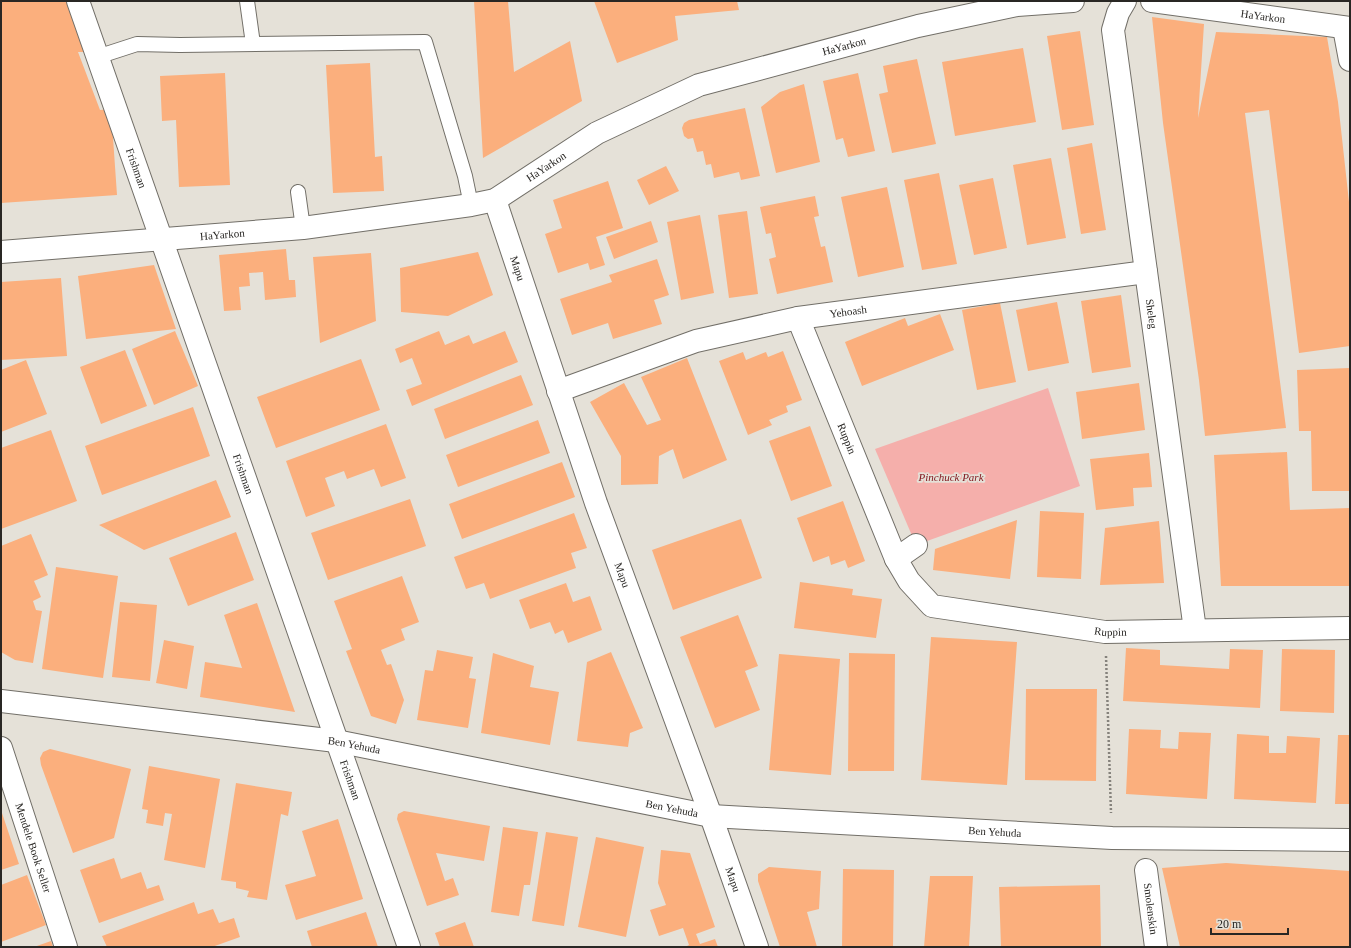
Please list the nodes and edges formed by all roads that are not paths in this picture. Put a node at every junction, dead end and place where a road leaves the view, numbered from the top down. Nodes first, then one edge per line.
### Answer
1 (78, 1) edge
2 (247, 1) edge
3 (1073, 1) edge
4 (1125, 1) edge
5 (1152, 1) edge
6 (1020, 3) edge
7 (1347, 28) edge
8 (253, 44) junction
9 (97, 57) junction
10 (1350, 60) edge
11 (298, 192) dead end
12 (495, 200) junction
13 (471, 205) junction
14 (303, 228) junction
15 (160, 239) junction
16 (1, 252) edge
17 (1146, 272) junction
18 (798, 318) junction
19 (558, 390) junction
20 (916, 545) dead end
21 (896, 559) junction
22 (1350, 628) edge
23 (1195, 630) junction
24 (1, 701) edge
25 (336, 741) junction
26 (1, 748) edge
27 (711, 816) junction
28 (1350, 840) edge
29 (1146, 870) dead end
30 (66, 947) edge
31 (409, 947) edge
32 (757, 947) edge
33 (1156, 947) edge

1 - 9 street, Frishman
2 - 8 lane
3 - 6 street, HaYarkon
4 - 17 street, Sheleg
5 - 7 street, HaYarkon
6 - 12 street, HaYarkon
7 - 10 street
8 - 9 lane
8 - 13 lane
9 - 15 street, Frishman
11 - 14 lane
12 - 13 street, HaYarkon
12 - 19 street, Mapu
13 - 14 street, HaYarkon
14 - 15 street, HaYarkon
15 - 16 street, HaYarkon
15 - 25 street, Frishman
17 - 18 street, Yehoash
17 - 23 street, Sheleg
18 - 19 street, Yehoash
18 - 21 street, Ruppin
19 - 27 street, Mapu
20 - 21 street
21 - 23 street, Ruppin
22 - 23 street, Ruppin
24 - 25 street, Ben Yehuda
25 - 27 street, Ben Yehuda
25 - 31 street, Frishman
26 - 30 street, Mendele Book Seller
27 - 28 street, Ben Yehuda
27 - 32 street, Mapu
29 - 33 street, Smolenskin

